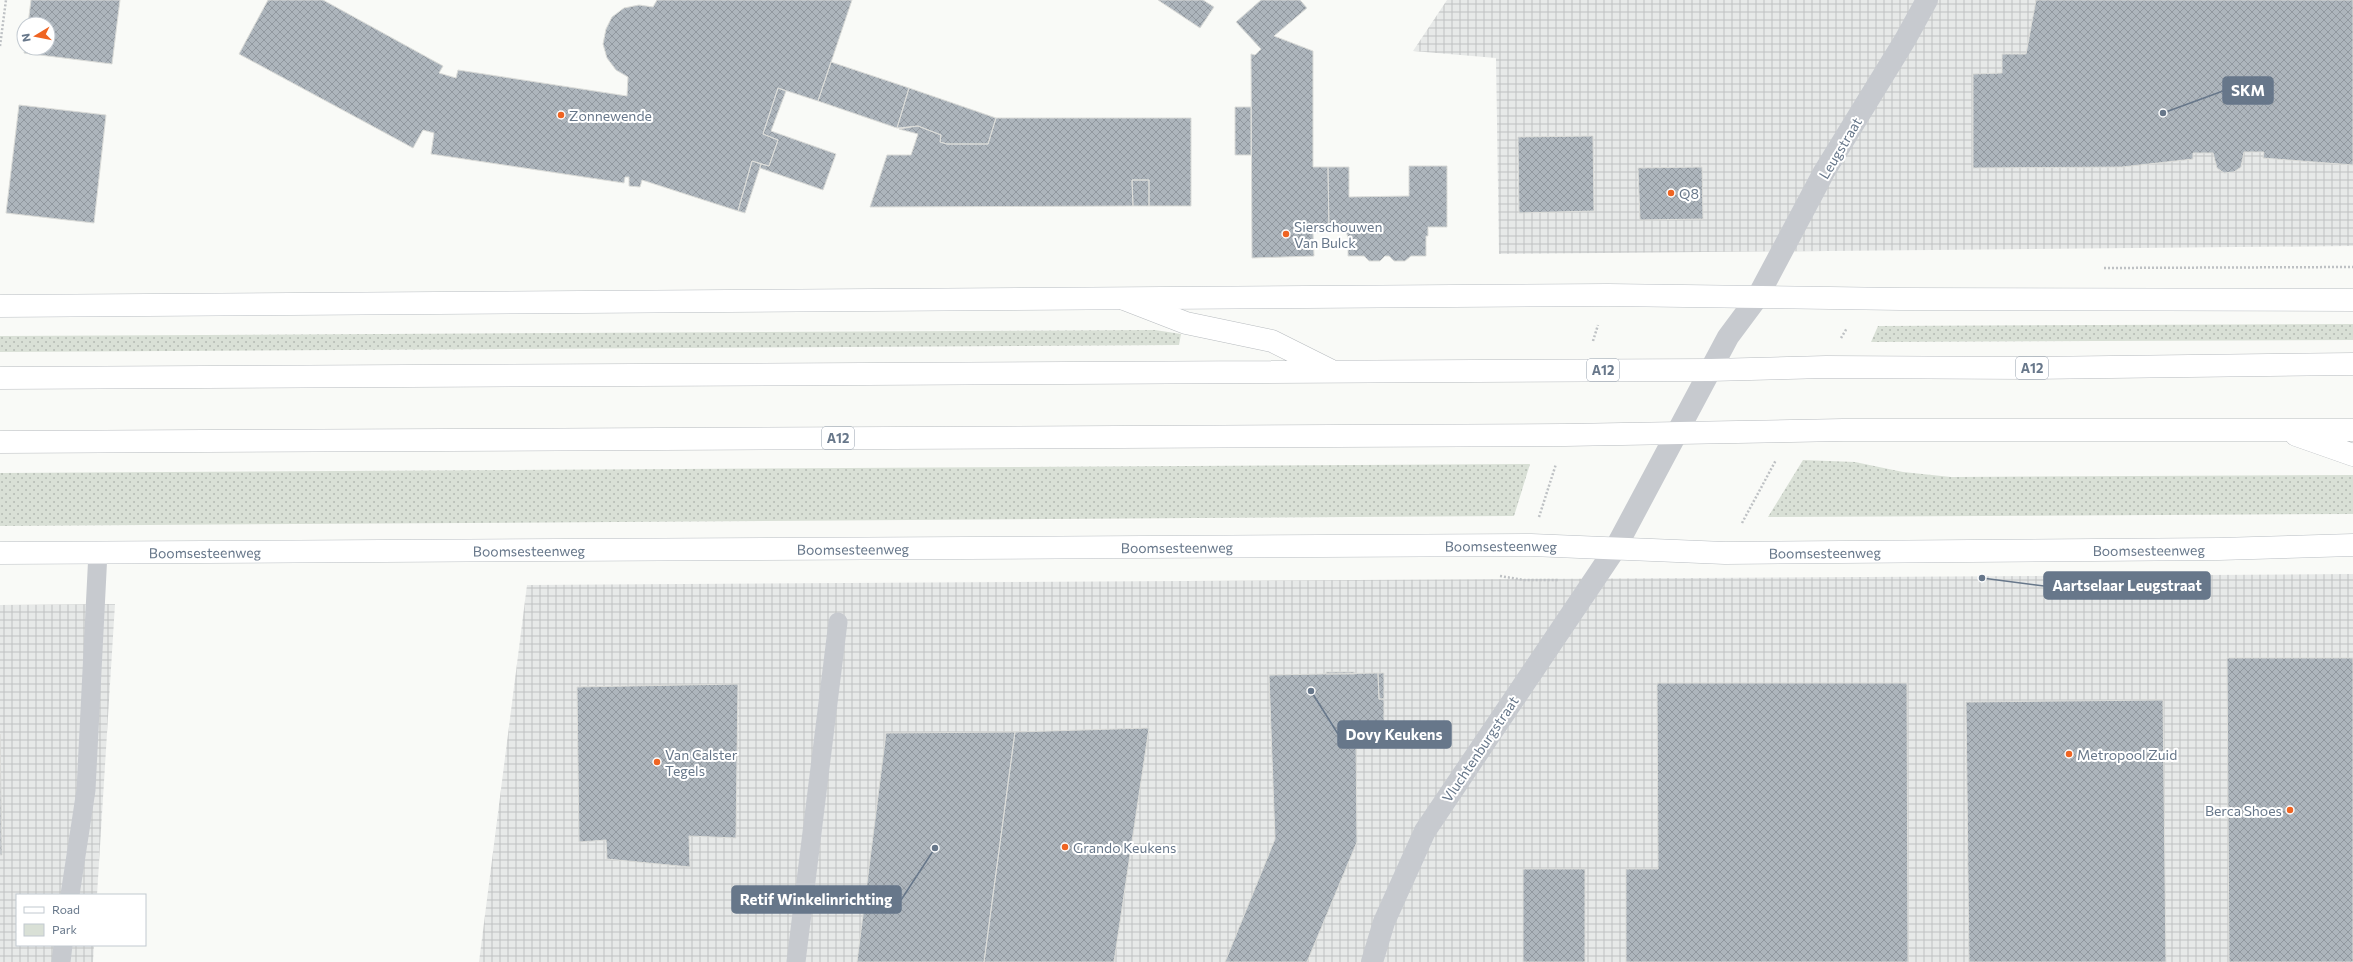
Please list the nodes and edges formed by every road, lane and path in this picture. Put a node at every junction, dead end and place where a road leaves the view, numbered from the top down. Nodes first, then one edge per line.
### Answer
1 (6, 0) edge
2 (1927, 0) edge
3 (0, 46) edge
4 (2353, 267) edge
5 (2099, 268) dead end
6 (1757, 298) junction
7 (1124, 299) junction
8 (2353, 300) edge
9 (0, 306) edge
10 (2353, 364) edge
11 (1711, 370) junction
12 (1334, 372) junction
13 (0, 378) edge
14 (2282, 429) junction
15 (2353, 430) edge
16 (1675, 432) junction
17 (0, 442) edge
18 (2353, 455) edge
19 (2353, 545) edge
20 (1614, 549) junction
21 (98, 552) junction
22 (0, 553) edge
23 (838, 622) dead end
24 (70, 894) edge
25 (63, 946) edge
26 (61, 962) edge
27 (796, 962) edge
28 (1372, 962) edge

1 - 3 path
2 - 6 street, Leugstraat
4 - 5 path
6 - 7 main road
6 - 8 main road
6 - 11 street, Leugstraat
7 - 9 main road
7 - 12 main road
10 - 11 main road, A12
11 - 12 main road, A12
11 - 16 street, Leugstraat
12 - 13 main road, A12
14 - 15 main road, A12
14 - 16 main road, A12
14 - 18 main road
16 - 17 main road, A12
16 - 20 street, Vluchtenburgstraat
19 - 20 main road, Boomsesteenweg
20 - 21 main road, Boomsesteenweg
20 - 28 street, Vluchtenburgstraat
21 - 22 main road, Boomsesteenweg
21 - 24 lane
23 - 27 lane
25 - 26 lane

